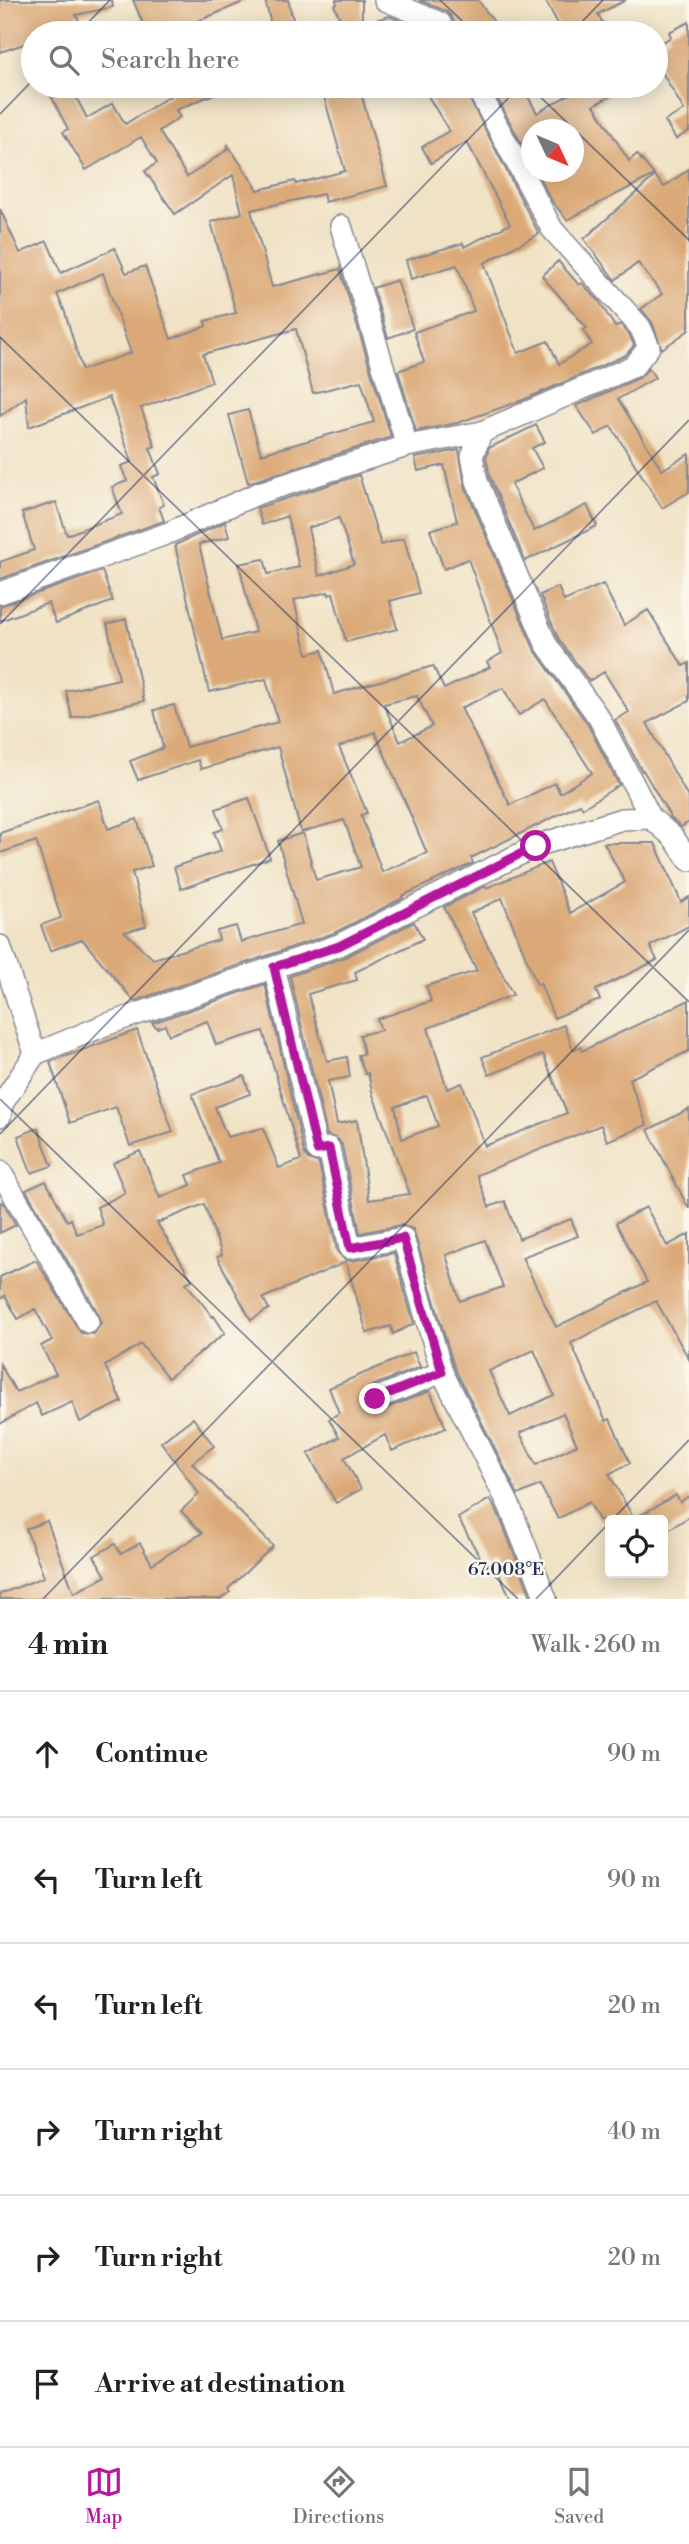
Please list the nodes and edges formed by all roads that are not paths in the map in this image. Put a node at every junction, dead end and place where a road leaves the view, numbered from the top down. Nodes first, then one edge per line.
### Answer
1 (385, 0) edge
2 (435, 21) edge
3 (482, 98) edge
4 (341, 226) dead end
5 (482, 432) junction
6 (407, 446) junction
7 (0, 593) edge
8 (651, 818) junction
9 (689, 860) edge
10 (0, 946) edge
11 (274, 967) junction
12 (35, 1054) junction
13 (0, 1116) edge
14 (0, 1171) edge
15 (88, 1322) dead end
16 (442, 1372) junction
17 (375, 1399) dead end
18 (546, 1599) edge

1 - 2 street
3 - 5 street
4 - 6 street
5 - 6 street
5 - 8 street
6 - 7 street
8 - 9 street
8 - 11 street
10 - 12 street
11 - 12 street
11 - 16 street
12 - 13 street
14 - 15 street
16 - 17 street
16 - 18 street

